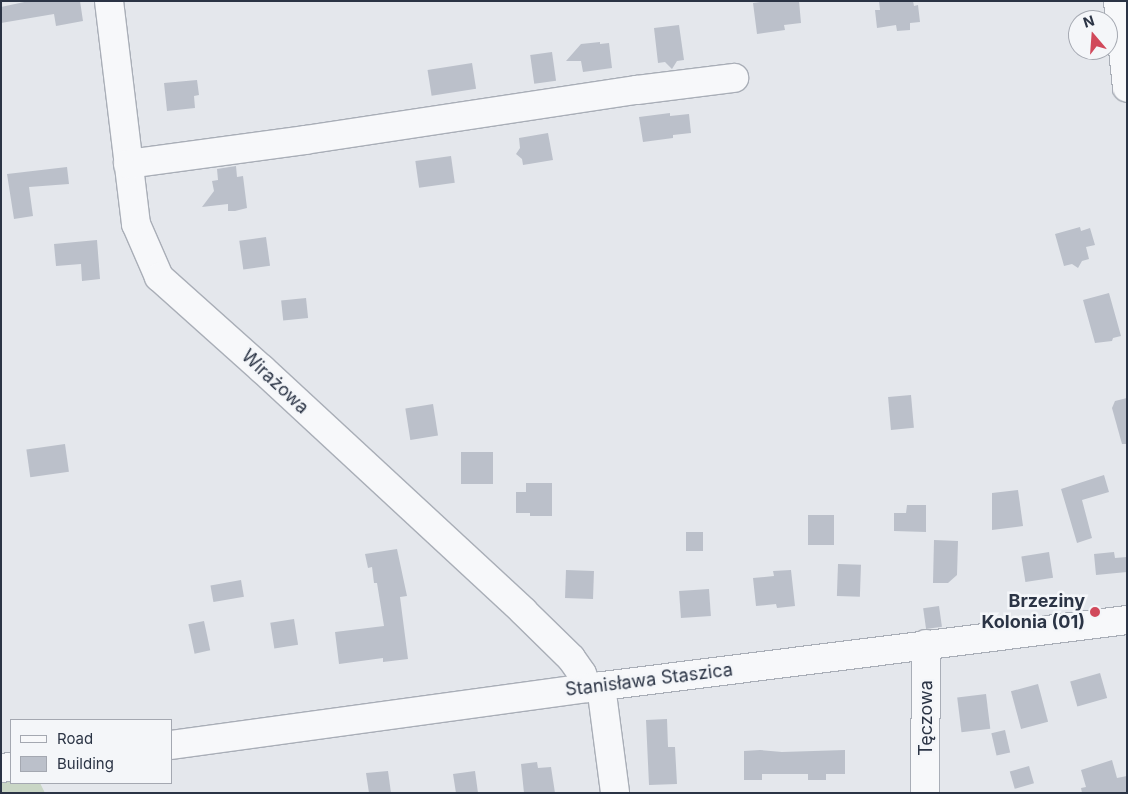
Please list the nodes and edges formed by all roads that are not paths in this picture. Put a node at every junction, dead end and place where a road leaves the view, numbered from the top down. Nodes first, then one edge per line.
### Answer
1 (109, 1) edge
2 (1118, 1) edge
3 (1125, 77) edge
4 (734, 78) dead end
5 (128, 164) junction
6 (1127, 620) edge
7 (926, 644) junction
8 (594, 687) junction
9 (172, 745) edge
10 (615, 793) edge
11 (925, 793) edge

1 - 5 street, Wirażowa
2 - 3 street
4 - 5 street
5 - 8 street, Wirażowa
6 - 7 street, Stanisława Staszica
7 - 8 street, Stanisława Staszica
7 - 11 street, Tęczowa
8 - 9 street, Stanisława Staszica
8 - 10 street, Wirażowa

